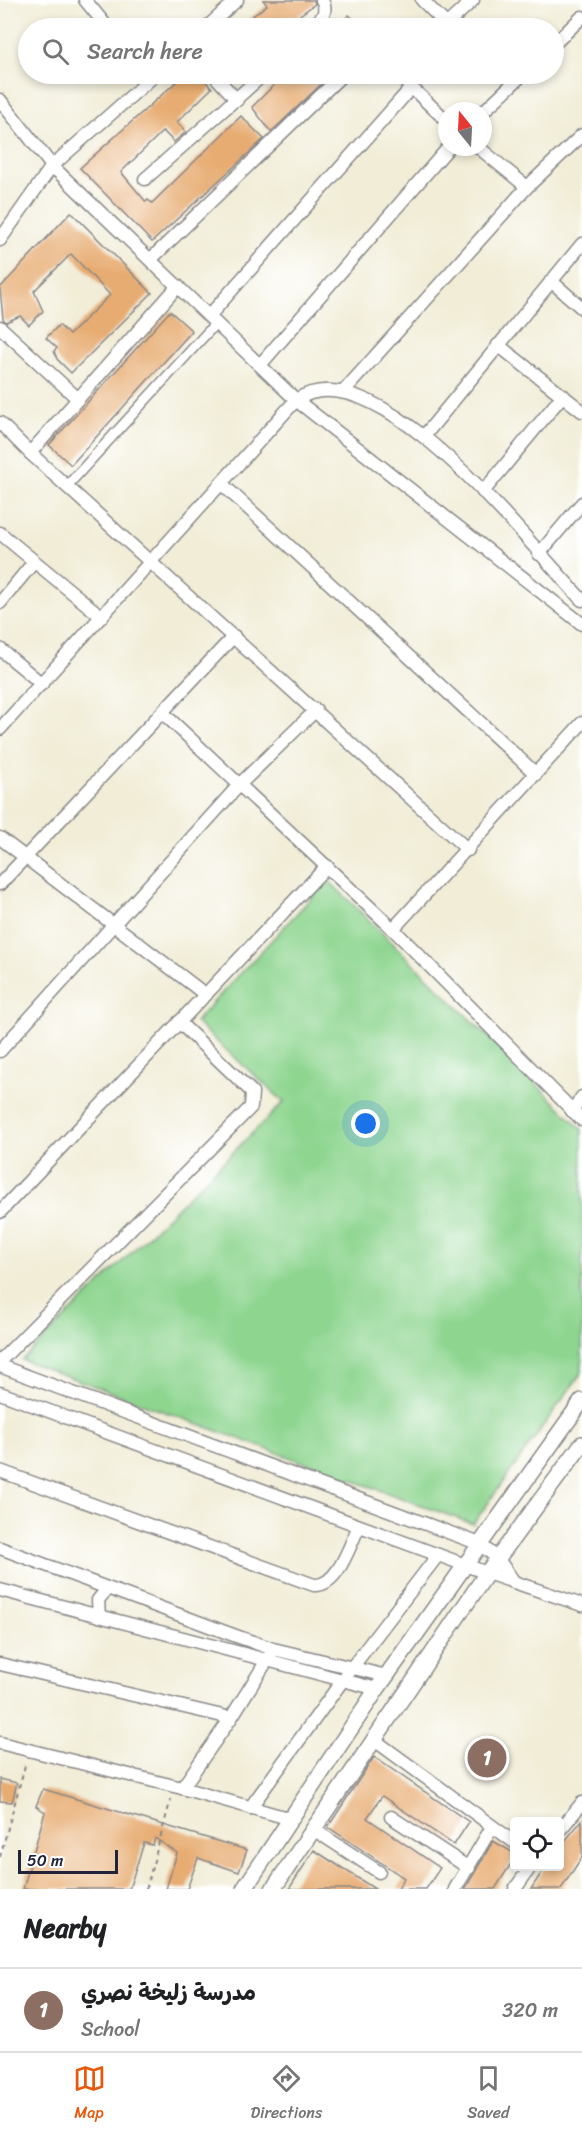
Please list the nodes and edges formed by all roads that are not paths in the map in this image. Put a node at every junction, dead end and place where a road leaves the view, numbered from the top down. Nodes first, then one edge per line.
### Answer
1 (85, 0) edge
2 (237, 0) edge
3 (322, 0) edge
4 (422, 0) edge
5 (473, 0) edge
6 (582, 17) edge
7 (100, 18) edge
8 (217, 18) edge
9 (322, 18) edge
10 (437, 18) edge
11 (454, 18) edge
12 (564, 34) edge
13 (140, 84) edge
14 (222, 84) edge
15 (254, 84) edge
16 (333, 84) edge
17 (407, 84) edge
18 (512, 84) edge
19 (411, 88) junction
20 (0, 100) edge
21 (237, 100) junction
22 (492, 103) edge
23 (438, 113) edge
24 (582, 135) edge
25 (441, 156) edge
26 (489, 156) edge
27 (52, 166) junction
28 (145, 179) dead end
29 (527, 187) junction
30 (0, 240) edge
31 (582, 244) edge
32 (151, 259) junction
33 (551, 281) junction
34 (178, 286) junction
35 (582, 308) edge
36 (213, 319) junction
37 (0, 327) edge
38 (498, 345) junction
39 (260, 365) junction
40 (344, 391) junction
41 (563, 394) junction
42 (77, 398) junction
43 (296, 400) junction
44 (582, 411) edge
45 (0, 423) edge
46 (425, 435) junction
47 (30, 453) junction
48 (222, 484) junction
49 (67, 486) junction
50 (483, 492) junction
51 (582, 503) edge
52 (0, 533) edge
53 (539, 554) junction
54 (33, 563) junction
55 (152, 563) junction
56 (582, 600) edge
57 (0, 603) edge
58 (102, 617) junction
59 (582, 624) edge
60 (234, 636) junction
61 (0, 649) edge
62 (42, 684) junction
63 (316, 710) junction
64 (163, 713) junction
65 (582, 723) edge
66 (0, 729) edge
67 (536, 774) junction
68 (240, 784) junction
69 (0, 838) edge
70 (468, 850) junction
71 (27, 856) junction
72 (327, 866) junction
73 (0, 884) edge
74 (115, 926) junction
75 (393, 929) junction
76 (206, 995) junction
77 (179, 1022) junction
78 (0, 1051) edge
79 (582, 1097) edge
80 (572, 1111) junction
81 (582, 1120) edge
82 (0, 1212) edge
83 (0, 1363) edge
84 (0, 1393) edge
85 (582, 1401) edge
86 (582, 1444) edge
87 (0, 1471) edge
88 (359, 1526) junction
89 (480, 1544) junction
90 (0, 1548) edge
91 (438, 1555) junction
92 (498, 1559) junction
93 (465, 1565) junction
94 (487, 1573) junction
95 (514, 1582) junction
96 (107, 1589) junction
97 (0, 1590) edge
98 (133, 1598) junction
99 (582, 1605) edge
100 (99, 1616) junction
101 (122, 1622) junction
102 (273, 1649) junction
103 (268, 1661) junction
104 (0, 1664) edge
105 (353, 1666) junction
106 (387, 1676) junction
107 (343, 1681) junction
108 (377, 1689) junction
109 (231, 1718) junction
110 (373, 1739) junction
111 (0, 1743) edge
112 (179, 1787) junction
113 (582, 1803) edge
114 (250, 1808) junction
115 (391, 1817) dead end
116 (291, 1819) junction
117 (564, 1825) edge
118 (492, 1827) junction
119 (313, 1828) junction
120 (510, 1839) edge
121 (469, 1868) junction
122 (528, 1871) edge
123 (379, 1872) dead end
124 (244, 1889) edge
125 (273, 1889) edge
126 (455, 1889) edge
127 (515, 1889) edge

1 - 7 street
2 - 8 street
3 - 9 street
4 - 10 street
5 - 11 street
6 - 12 street
13 - 27 street
14 - 21 street
15 - 21 street
16 - 32 street
17 - 19 street
18 - 22 street
19 - 23 street
19 - 36 street
20 - 27 street
21 - 28 street
24 - 29 street
25 - 39 street
26 - 29 street
27 - 30 street
27 - 32 street
29 - 40 street
31 - 33 street
32 - 34 street
33 - 35 street
33 - 38 street
34 - 36 street
34 - 42 street
36 - 39 street
36 - 49 street
37 - 42 street
38 - 41 street
38 - 46 street
39 - 43 street
40 - 43 street
40 - 46 street
41 - 44 street
41 - 50 street
42 - 47 street
43 - 48 street
43 - 59 street
45 - 47 street
46 - 50 street
47 - 49 street
48 - 55 street
48 - 67 street
49 - 55 street
50 - 53 street
51 - 53 street
52 - 54 street
53 - 56 street
54 - 57 street
54 - 58 street
55 - 58 street
55 - 60 street
58 - 62 street
60 - 63 street
60 - 64 street
61 - 62 street
62 - 66 street
63 - 68 street
63 - 70 street
64 - 68 street
64 - 71 street
65 - 67 street
67 - 70 street
68 - 72 street
68 - 74 street
69 - 71 street
70 - 75 street
71 - 73 street
71 - 74 street
72 - 75 street
72 - 76 street
74 - 76 street
74 - 78 street
75 - 80 street
76 - 77 street
77 - 82 street
77 - 83 street
79 - 80 street
80 - 81 street
83 - 89 street
84 - 88 street
85 - 89 street
86 - 92 street
87 - 88 street
88 - 91 street
89 - 92 street
89 - 93 street
90 - 96 street
91 - 93 street
91 - 105 street
92 - 94 street
92 - 95 street
93 - 94 street
93 - 106 street
94 - 95 street
94 - 110 street
95 - 99 street
96 - 98 street
96 - 100 street
97 - 100 street
98 - 101 street
98 - 102 street
100 - 101 street
101 - 103 street
102 - 103 street
102 - 105 street
103 - 107 street
103 - 109 street
104 - 109 street
105 - 106 street
105 - 107 street
106 - 108 street
107 - 108 street
107 - 114 street
108 - 116 street
109 - 112 street
110 - 118 street
110 - 119 street
111 - 112 street
112 - 114 street
113 - 117 street
114 - 116 street
115 - 121 street
116 - 124 street
118 - 120 street
118 - 121 street
119 - 123 street
119 - 125 street
121 - 126 street
122 - 127 street

